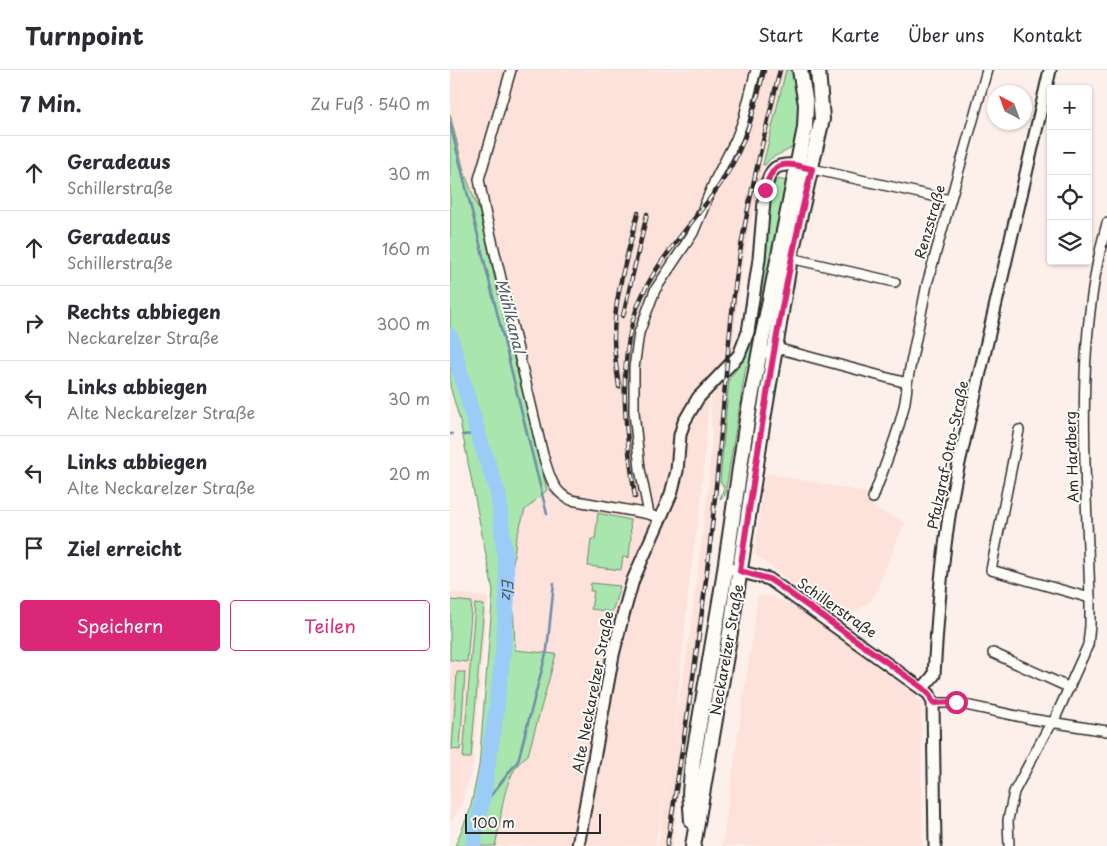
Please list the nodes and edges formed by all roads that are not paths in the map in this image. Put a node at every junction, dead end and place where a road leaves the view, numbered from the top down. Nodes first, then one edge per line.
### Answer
1 (512, 70) edge
2 (756, 70) edge
3 (800, 70) edge
4 (818, 70) edge
5 (987, 70) edge
6 (1050, 70) edge
7 (798, 165) junction
8 (818, 170) junction
9 (950, 200) junction
10 (1107, 223) edge
11 (790, 258) junction
12 (895, 282) dead end
13 (774, 350) junction
14 (759, 357) junction
15 (907, 383) junction
16 (1019, 430) dead end
17 (873, 498) dead end
18 (649, 514) junction
19 (660, 519) junction
20 (726, 568) junction
21 (740, 571) junction
22 (1090, 598) junction
23 (994, 653) dead end
24 (923, 688) junction
25 (1070, 688) junction
26 (933, 703) junction
27 (1053, 723) junction
28 (1107, 731) edge
29 (693, 845) edge
30 (578, 846) edge
31 (935, 846) edge
32 (1010, 846) edge

1 - 18 street
2 - 18 street
3 - 7 main road
4 - 8 main road, Neckarelzer Straße
5 - 9 street, Renzstraße
6 - 24 street, Pfalzgraf-Otto-Straße
7 - 8 street, Alte Neckarelzer Straße
7 - 14 main road
7 - 19 street, Alte Neckarelzer Straße
8 - 9 street, Alte Neckarelzer Straße
8 - 11 main road, Neckarelzer Straße
9 - 15 street, Renzstraße
10 - 22 street, Am Hardberg
11 - 12 street
11 - 13 main road, Neckarelzer Straße
13 - 14 street
13 - 15 street
13 - 21 main road, Neckarelzer Straße
14 - 20 main road
15 - 17 street, Renzstraße
16 - 22 street
18 - 19 street
19 - 30 street, Alte Neckarelzer Straße
20 - 21 street, Schillerstraße
20 - 29 main road
21 - 24 street, Schillerstraße
21 - 29 main road, Neckarelzer Straße
22 - 25 street, Am Hardberg
23 - 25 street
24 - 26 street
25 - 27 street, Am Hardberg
26 - 27 street
26 - 31 street
27 - 28 street
27 - 32 street, Am Hardberg

